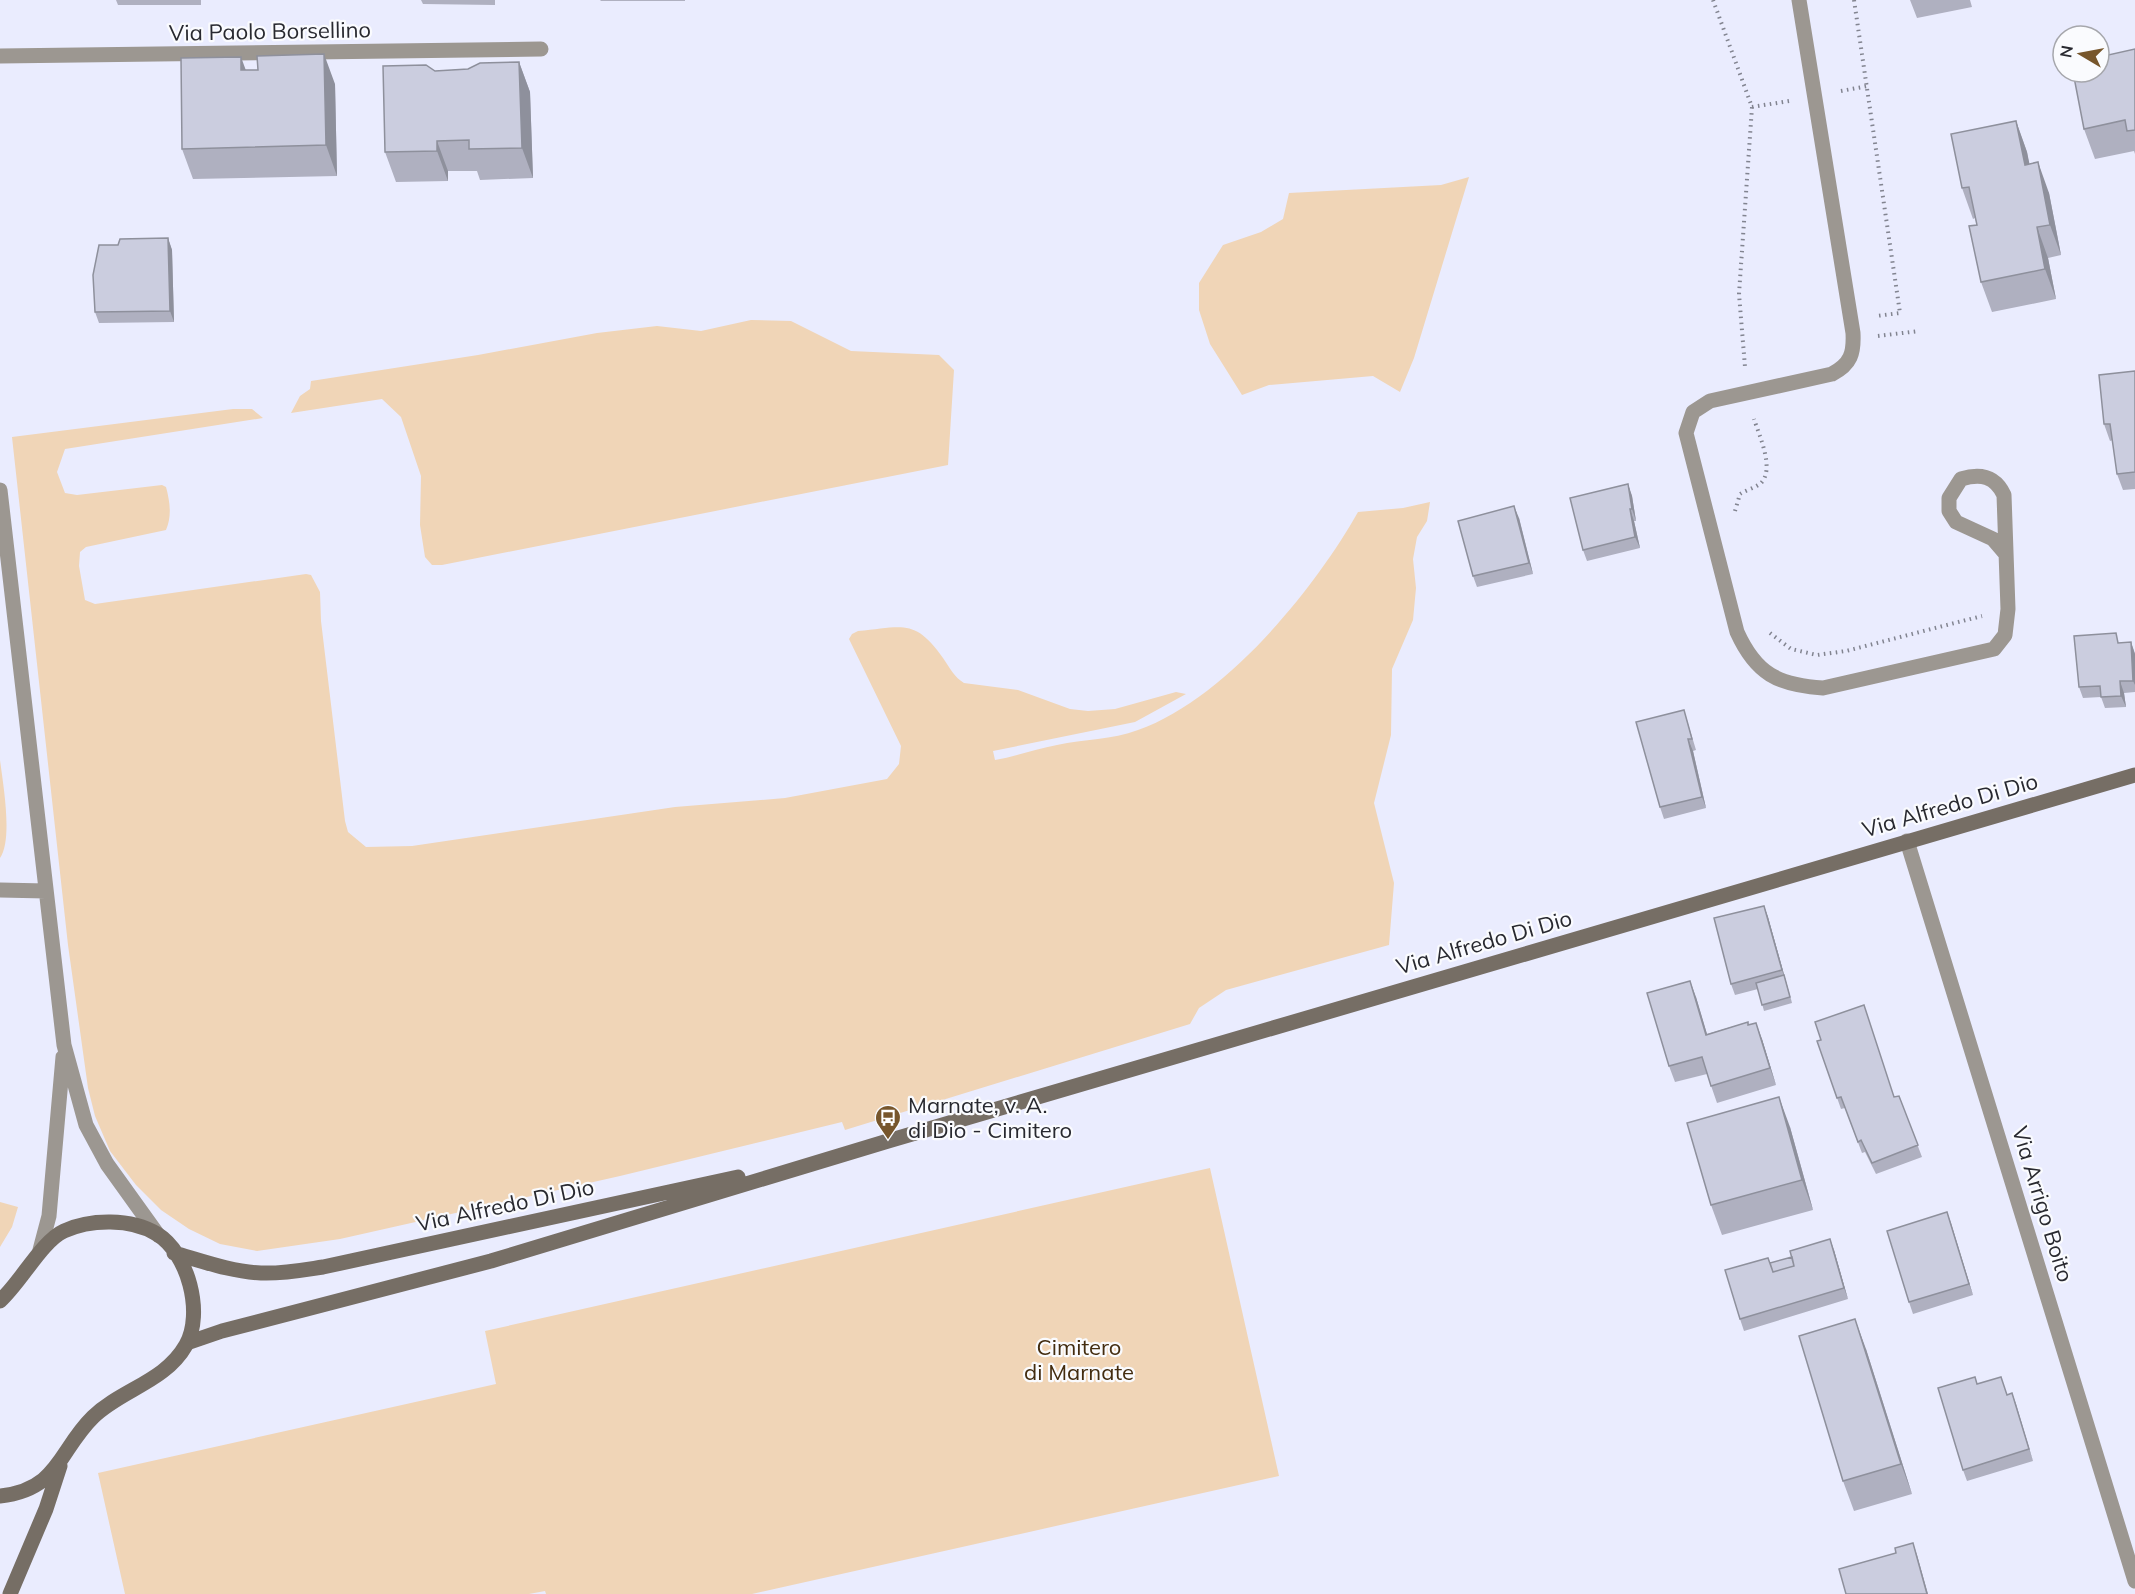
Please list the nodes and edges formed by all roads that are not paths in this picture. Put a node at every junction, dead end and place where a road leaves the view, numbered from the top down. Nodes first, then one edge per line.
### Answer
1 (1799, 0) edge
2 (541, 49) dead end
3 (0, 56) edge
4 (0, 490) edge
5 (2005, 553) junction
6 (2135, 775) edge
7 (1907, 841) junction
8 (0, 890) edge
9 (46, 891) junction
10 (64, 1045) junction
11 (846, 1154) junction
12 (158, 1235) junction
13 (40, 1250) junction
14 (174, 1252) junction
15 (0, 1301) edge
16 (187, 1343) junction
17 (61, 1464) junction
18 (0, 1496) edge
19 (2135, 1581) edge
20 (10, 1594) edge

1 - 5 street
2 - 3 street, Via Paolo Borsellino
4 - 9 street
5 - 5 street
6 - 7 main road, Via Alfredo Di Dio
7 - 11 main road, Via Alfredo Di Dio
7 - 19 street, Via Arrigo Boito
8 - 9 street
9 - 10 street
10 - 12 street
10 - 13 street
11 - 14 main road, Via Alfredo Di Dio
11 - 16 main road, Via Alfredo Di Dio
12 - 13 main road
12 - 14 main road
13 - 15 main road
14 - 16 main road
16 - 17 main road
17 - 18 main road
17 - 20 main road

